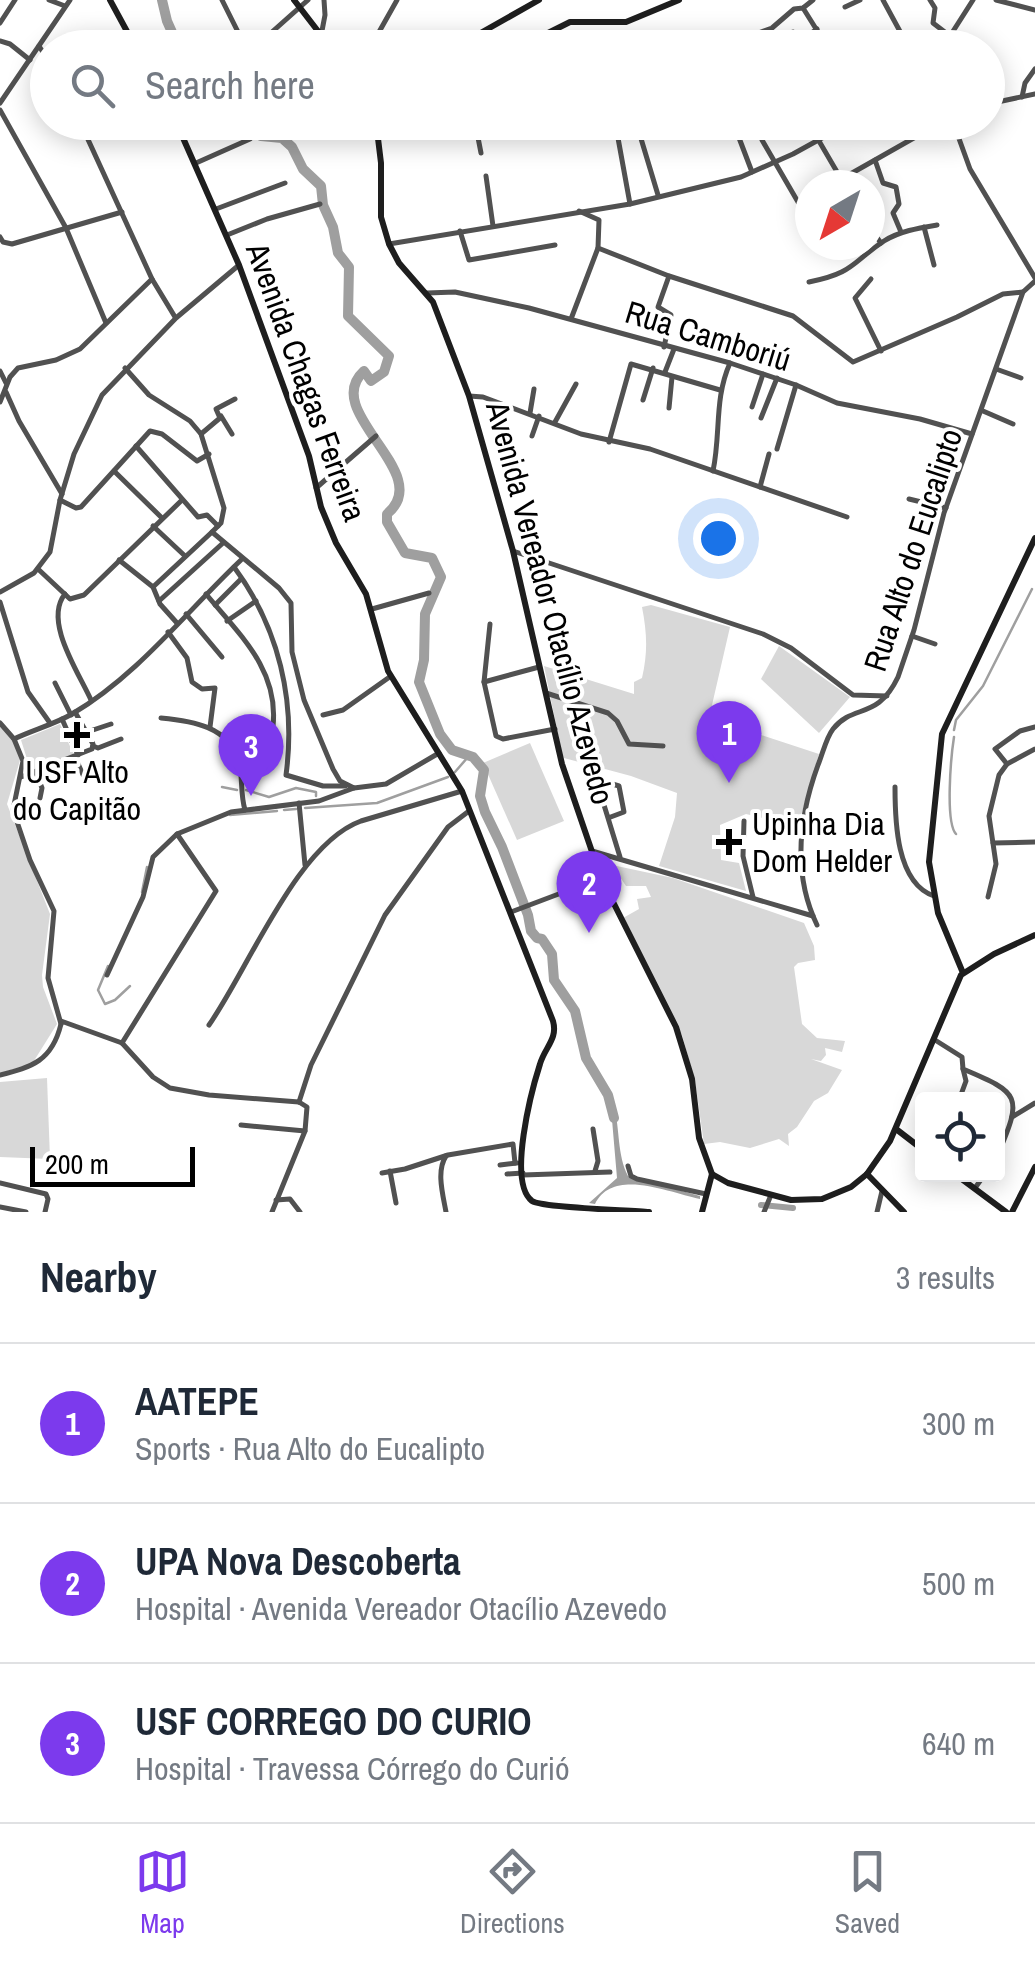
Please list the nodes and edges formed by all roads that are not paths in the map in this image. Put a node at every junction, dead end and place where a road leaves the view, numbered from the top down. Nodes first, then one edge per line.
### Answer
1 (15, 0) edge
2 (49, 0) edge
3 (110, 0) edge
4 (222, 0) edge
5 (308, 0) edge
6 (324, 0) edge
7 (397, 0) edge
8 (540, 0) edge
9 (680, 0) edge
10 (813, 0) edge
11 (860, 0) edge
12 (883, 0) edge
13 (930, 0) edge
14 (973, 0) edge
15 (996, 0) edge
16 (68, 3) edge
17 (297, 4) edge
18 (845, 7) dead end
19 (803, 8) junction
20 (1035, 10) edge
21 (0, 23) edge
22 (817, 29) edge
23 (50, 30) edge
24 (126, 30) edge
25 (237, 30) edge
26 (272, 30) edge
27 (316, 30) edge
28 (322, 30) edge
29 (380, 30) edge
30 (486, 30) edge
31 (554, 30) edge
32 (767, 30) edge
33 (899, 30) edge
34 (941, 30) edge
35 (956, 30) edge
36 (0, 41) edge
37 (30, 60) joint
38 (1035, 70) edge
39 (1035, 94) edge
40 (1022, 97) junction
41 (1005, 100) edge
42 (0, 106) edge
43 (88, 140) edge
44 (185, 140) edge
45 (248, 140) edge
46 (378, 140) edge
47 (478, 140) edge
48 (618, 140) edge
49 (641, 140) edge
50 (740, 140) edge
51 (762, 140) edge
52 (821, 140) edge
53 (909, 140) edge
54 (960, 140) edge
55 (818, 142) junction
56 (481, 153) dead end
57 (874, 160) junction
58 (196, 162) junction
59 (775, 163) junction
60 (836, 170) edge
61 (857, 170) edge
62 (752, 172) junction
63 (486, 176) dead end
64 (285, 182) dead end
65 (658, 195) junction
66 (795, 197) edge
67 (320, 204) dead end
68 (630, 204) junction
69 (216, 209) junction
70 (579, 211) junction
71 (122, 212) junction
72 (938, 225) dead end
73 (493, 226) junction
74 (924, 227) junction
75 (66, 228) junction
76 (460, 232) junction
77 (901, 232) junction
78 (228, 234) junction
79 (0, 237) edge
80 (885, 241) edge
81 (389, 244) junction
82 (554, 245) dead end
83 (598, 248) junction
84 (860, 260) edge
85 (240, 265) junction
86 (934, 265) dead end
87 (669, 276) junction
88 (872, 279) dead end
89 (152, 280) junction
90 (1035, 280) edge
91 (809, 282) dead end
92 (1022, 292) junction
93 (427, 294) junction
94 (176, 318) junction
95 (570, 319) junction
96 (106, 323) junction
97 (664, 346) junction
98 (674, 349) junction
99 (880, 352) junction
100 (730, 363) junction
101 (125, 368) junction
102 (652, 368) junction
103 (996, 369) junction
104 (0, 372) edge
105 (665, 372) junction
106 (763, 374) junction
107 (672, 378) junction
108 (777, 378) junction
109 (1021, 378) dead end
110 (576, 384) dead end
111 (796, 385) junction
112 (7, 388) junction
113 (534, 389) dead end
114 (720, 390) junction
115 (470, 396) junction
116 (235, 399) dead end
117 (642, 400) dead end
118 (0, 402) edge
119 (752, 407) dead end
120 (669, 408) dead end
121 (983, 410) junction
122 (530, 413) junction
123 (221, 416) junction
124 (539, 416) junction
125 (761, 418) dead end
126 (554, 422) junction
127 (1013, 424) dead end
128 (201, 434) junction
129 (232, 434) dead end
130 (972, 434) junction
131 (376, 436) dead end
132 (532, 436) dead end
133 (610, 442) junction
134 (136, 446) junction
135 (777, 448) dead end
136 (208, 454) junction
137 (769, 454) dead end
138 (713, 471) junction
139 (114, 472) junction
140 (760, 487) junction
141 (316, 488) junction
142 (61, 497) junction
143 (908, 499) dead end
144 (182, 500) junction
145 (946, 508) junction
146 (846, 517) dead end
147 (162, 518) junction
148 (154, 526) junction
149 (215, 529) junction
150 (1035, 538) edge
151 (223, 543) junction
152 (513, 551) junction
153 (185, 556) junction
154 (118, 560) junction
155 (242, 560) junction
156 (234, 567) junction
157 (38, 569) junction
158 (242, 578) junction
159 (153, 588) junction
160 (0, 592) edge
161 (429, 593) dead end
162 (65, 594) junction
163 (206, 594) junction
164 (256, 601) junction
165 (0, 602) edge
166 (160, 602) junction
167 (215, 605) junction
168 (373, 609) junction
169 (186, 614) junction
170 (227, 621) junction
171 (177, 623) junction
172 (490, 624) dead end
173 (168, 632) junction
174 (912, 636) junction
175 (935, 644) dead end
176 (222, 657) dead end
177 (540, 667) junction
178 (391, 676) junction
179 (484, 682) junction
180 (55, 683) dead end
181 (546, 693) junction
182 (889, 697) junction
183 (91, 700) junction
184 (73, 714) junction
185 (324, 715) dead end
186 (161, 718) dead end
187 (62, 719) junction
188 (50, 723) junction
189 (0, 724) edge
190 (111, 724) dead end
191 (273, 726) dead end
192 (210, 727) junction
193 (1035, 727) edge
194 (556, 729) junction
195 (87, 732) junction
196 (14, 739) junction
197 (121, 739) dead end
198 (663, 746) dead end
199 (93, 747) junction
200 (1035, 749) edge
201 (439, 753) junction
202 (77, 756) junction
203 (1006, 764) junction
204 (36, 773) junction
205 (20, 777) junction
206 (84, 777) dead end
207 (345, 786) junction
208 (895, 787) dead end
209 (354, 788) junction
210 (462, 791) junction
211 (40, 798) dead end
212 (300, 803) junction
213 (245, 810) junction
214 (470, 811) junction
215 (608, 818) junction
216 (744, 821) dead end
217 (177, 834) junction
218 (1035, 842) edge
219 (993, 843) junction
220 (592, 851) junction
221 (620, 857) junction
222 (305, 866) junction
223 (601, 878) junction
224 (934, 896) junction
225 (988, 896) dead end
226 (753, 897) junction
227 (513, 911) junction
228 (813, 916) junction
229 (818, 925) dead end
230 (1035, 936) edge
231 (963, 974) junction
232 (107, 975) dead end
233 (63, 1025) junction
234 (209, 1025) dead end
235 (936, 1040) junction
236 (122, 1043) junction
237 (963, 1070) junction
238 (0, 1075) edge
239 (962, 1092) edge
240 (299, 1102) junction
241 (1035, 1103) edge
242 (1012, 1118) junction
243 (241, 1124) dead end
244 (593, 1128) dead end
245 (896, 1128) junction
246 (305, 1131) junction
247 (1005, 1136) edge
248 (915, 1144) edge
249 (448, 1154) junction
250 (518, 1163) junction
251 (500, 1165) dead end
252 (628, 1166) dead end
253 (1035, 1167) edge
254 (595, 1171) junction
255 (390, 1172) junction
256 (610, 1172) dead end
257 (382, 1173) dead end
258 (507, 1174) dead end
259 (523, 1174) junction
260 (712, 1174) junction
261 (868, 1174) junction
262 (966, 1182) edge
263 (980, 1182) edge
264 (0, 1183) edge
265 (975, 1189) junction
266 (882, 1191) junction
267 (706, 1194) junction
268 (771, 1195) junction
269 (276, 1200) junction
270 (531, 1200) junction
271 (396, 1203) dead end
272 (0, 1206) edge
273 (543, 1208) edge
274 (529, 1210) edge
275 (26, 1212) edge
276 (45, 1212) edge
277 (272, 1212) edge
278 (300, 1212) edge
279 (446, 1212) edge
280 (649, 1212) edge
281 (702, 1212) edge
282 (764, 1212) edge
283 (877, 1212) edge
284 (904, 1212) edge
285 (1009, 1212) edge

1 - 21 street
2 - 16 street
3 - 24 main road
4 - 25 street
5 - 17 street
6 - 28 street
7 - 29 street
8 - 30 main road
9 - 31 main road
10 - 19 street
11 - 18 street
12 - 33 street
13 - 34 street
14 - 35 street
15 - 20 street
16 - 23 street
17 - 26 street
17 - 27 main road
19 - 22 street
19 - 32 street
36 - 37 street
37 - 42 street
38 - 40 street
39 - 40 street
40 - 41 street
42 - 75 street
43 - 71 street
44 - 58 main road, Avenida Chagas Ferreira
45 - 58 street
46 - 81 main road, Avenida Vereador Otacílio Azevedo
47 - 56 street
48 - 68 street
49 - 65 street
50 - 62 street
51 - 59 street
52 - 55 street
53 - 57 street
54 - 90 street
55 - 59 street
55 - 60 street
57 - 61 street
57 - 77 street
58 - 69 main road, Avenida Chagas Ferreira
59 - 62 street
59 - 66 street
62 - 65 street
63 - 73 street
64 - 69 street
65 - 68 street
67 - 78 street
68 - 70 street
69 - 78 main road, Avenida Chagas Ferreira
70 - 73 street
70 - 83 street
71 - 75 street
71 - 89 street
72 - 74 street
73 - 76 street
74 - 77 street
74 - 86 street
75 - 79 street
75 - 96 street
76 - 81 street
76 - 82 street
77 - 80 street
78 - 85 main road, Avenida Chagas Ferreira
81 - 93 main road, Avenida Vereador Otacílio Azevedo
83 - 87 street
83 - 95 street
84 - 91 street
85 - 94 street
85 - 141 main road, Avenida Chagas Ferreira
87 - 97 street
87 - 99 street
88 - 99 street
89 - 94 street
89 - 96 street
90 - 92 street
92 - 99 street
92 - 103 street, Rua Alto do Eucalipto
93 - 95 street, Rua Camboriú
93 - 115 main road, Avenida Vereador Otacílio Azevedo
94 - 101 street
95 - 97 street, Rua Camboriú
96 - 112 street
97 - 98 street, Rua Camboriú
98 - 100 street, Rua Camboriú
98 - 105 street
100 - 106 street, Rua Camboriú
100 - 114 street
101 - 128 street
101 - 142 street
102 - 105 street
102 - 117 street
102 - 133 street
103 - 109 street
103 - 121 street, Rua Alto do Eucalipto
104 - 112 street
105 - 107 street
106 - 108 street, Rua Camboriú
106 - 119 street
107 - 114 street
107 - 120 street
108 - 111 street, Rua Camboriú
108 - 125 street
110 - 126 street
111 - 130 street, Rua Camboriú
111 - 135 street
112 - 118 street
112 - 142 street
113 - 122 street
114 - 138 street
115 - 122 street
115 - 152 main road, Avenida Vereador Otacílio Azevedo
116 - 123 street
121 - 127 street
121 - 130 street, Rua Alto do Eucalipto
122 - 124 street
123 - 128 street
123 - 129 street
124 - 126 street
124 - 132 street
126 - 133 street
128 - 136 street
130 - 145 street, Rua Alto do Eucalipto
131 - 141 street
133 - 138 street
134 - 136 street
134 - 139 street
134 - 144 street
136 - 149 street
137 - 140 street
138 - 140 street
139 - 142 street
139 - 147 street
140 - 146 street
141 - 168 main road, Avenida Chagas Ferreira
142 - 157 street
143 - 145 street
144 - 147 street
144 - 149 street
145 - 174 street, Rua Alto do Eucalipto
147 - 148 street
148 - 153 street
148 - 154 street
149 - 151 street
149 - 153 street
150 - 224 main road
151 - 155 street
151 - 166 street
152 - 177 main road, Avenida Vereador Otacílio Azevedo
152 - 182 street
153 - 159 street
154 - 159 street
154 - 162 street
155 - 156 street
155 - 207 street
156 - 158 street
156 - 163 street
157 - 160 street
157 - 162 street
158 - 164 street
158 - 167 street
159 - 166 street
161 - 168 street
162 - 183 street
163 - 167 street
163 - 169 street
164 - 170 street
164 - 207 street
165 - 188 street
166 - 171 street
167 - 170 street
168 - 178 main road, Avenida Chagas Ferreira
169 - 171 street
169 - 176 street
170 - 191 street
171 - 173 street
172 - 179 street
173 - 183 street
173 - 192 street
174 - 175 street
174 - 182 street, Rua Alto do Eucalipto
177 - 179 street
177 - 181 main road, Avenida Vereador Otacílio Azevedo
178 - 185 street
178 - 201 main road, Avenida Chagas Ferreira
179 - 194 street
180 - 184 street
181 - 194 main road, Avenida Vereador Otacílio Azevedo
181 - 198 street
182 - 228 street, Rua Alto do Eucalipto
183 - 184 street
184 - 187 street
184 - 195 street
186 - 192 street
187 - 188 street
187 - 202 street
188 - 196 street
189 - 196 street
190 - 195 street
192 - 213 street
193 - 203 street
194 - 220 main road, Avenida Vereador Otacílio Azevedo
195 - 199 street
196 - 205 street
197 - 199 street
199 - 202 street
200 - 203 street
201 - 209 street
201 - 210 main road, Avenida Chagas Ferreira
202 - 204 street
202 - 206 street
203 - 219 street
204 - 205 street
204 - 211 street
205 - 233 street
207 - 209 street
208 - 224 street
209 - 212 street
210 - 214 main road, Avenida Chagas Ferreira
210 - 222 street
212 - 213 street
212 - 222 street
213 - 217 street
214 - 227 main road, Avenida Chagas Ferreira
214 - 240 street
215 - 215 street
215 - 221 street
216 - 226 street
217 - 232 street
217 - 236 street
218 - 219 street
219 - 225 street
220 - 221 street
220 - 223 main road, Avenida Vereador Otacílio Azevedo
221 - 226 street
222 - 234 street
223 - 227 street
223 - 260 main road, Avenida Vereador Otacílio Azevedo
224 - 231 main road
226 - 228 street
227 - 250 main road, Avenida Chagas Ferreira
228 - 229 street, Rua Alto do Eucalipto
230 - 231 main road
231 - 235 main road
233 - 236 street
233 - 238 street
235 - 237 street
235 - 245 main road
236 - 240 street
237 - 239 street
237 - 242 street
240 - 246 street
241 - 242 street
242 - 247 street
243 - 246 street
244 - 254 street
245 - 248 main road
245 - 261 main road
246 - 269 street
249 - 250 street
249 - 255 street
249 - 279 street
250 - 251 street
250 - 259 main road, Avenida Chagas Ferreira
252 - 267 street
253 - 285 main road
254 - 256 street
254 - 259 street
255 - 257 street
255 - 271 street
258 - 259 street
259 - 270 main road, Avenida Chagas Ferreira
260 - 267 main road
260 - 268 main road
261 - 266 main road
261 - 268 main road
262 - 265 main road
263 - 265 street
264 - 276 street
265 - 285 main road
266 - 283 street
266 - 284 main road
267 - 281 main road
268 - 282 street
269 - 277 street
269 - 278 street
270 - 273 main road
270 - 274 street, Avenida Chagas Ferreira
272 - 275 street
273 - 280 main road

